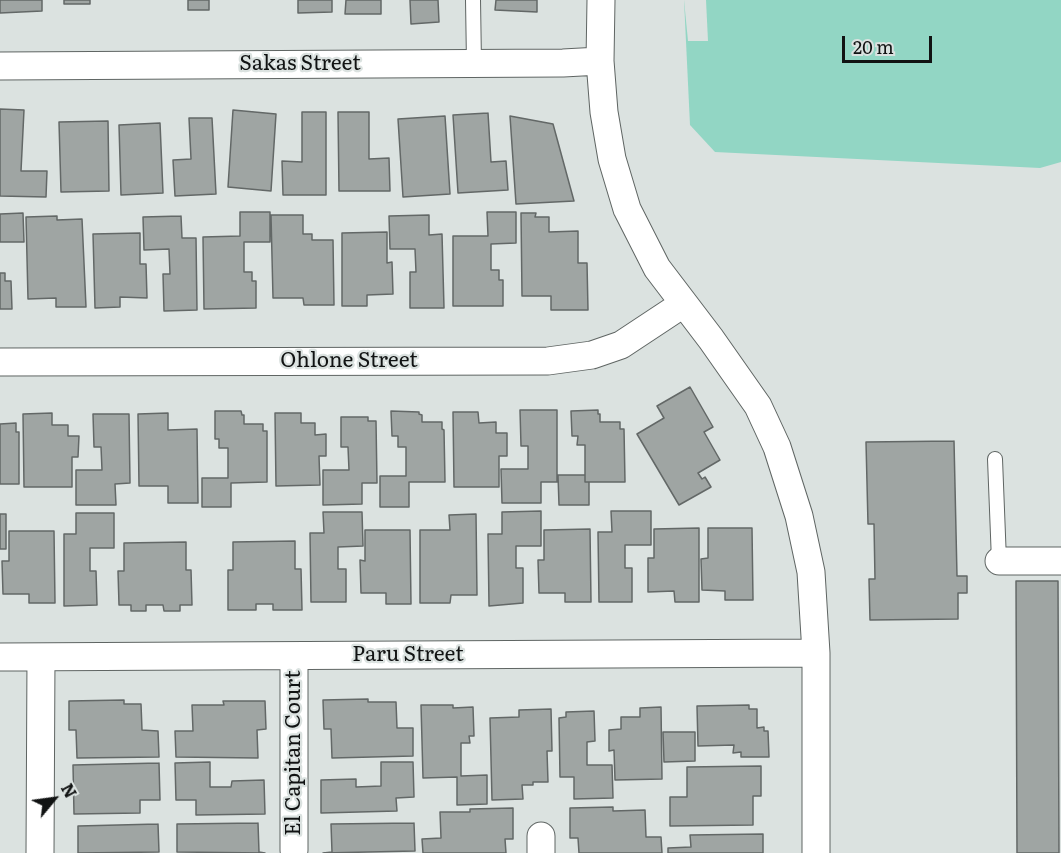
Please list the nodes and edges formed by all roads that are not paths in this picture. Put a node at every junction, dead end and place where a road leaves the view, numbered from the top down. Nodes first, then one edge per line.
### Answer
1 (473, 0) edge
2 (601, 0) edge
3 (600, 61) junction
4 (474, 63) junction
5 (0, 66) edge
6 (683, 304) junction
7 (0, 362) edge
8 (995, 459) dead end
9 (999, 561) joint
10 (1061, 561) edge
11 (816, 653) junction
12 (294, 656) junction
13 (0, 657) edge
14 (41, 657) junction
15 (294, 850) dead end
16 (40, 853) edge
17 (816, 853) edge

1 - 4 lane
2 - 3 street
3 - 4 street, Sakas Street
3 - 6 street
4 - 5 street, Sakas Street
6 - 7 street, Ohlone Street
6 - 11 street
8 - 9 lane
9 - 10 street
11 - 12 street, Paru Street
11 - 17 street
12 - 14 street, Paru Street
12 - 15 street, El Capitan Court
13 - 14 street, Paru Street
14 - 16 street

